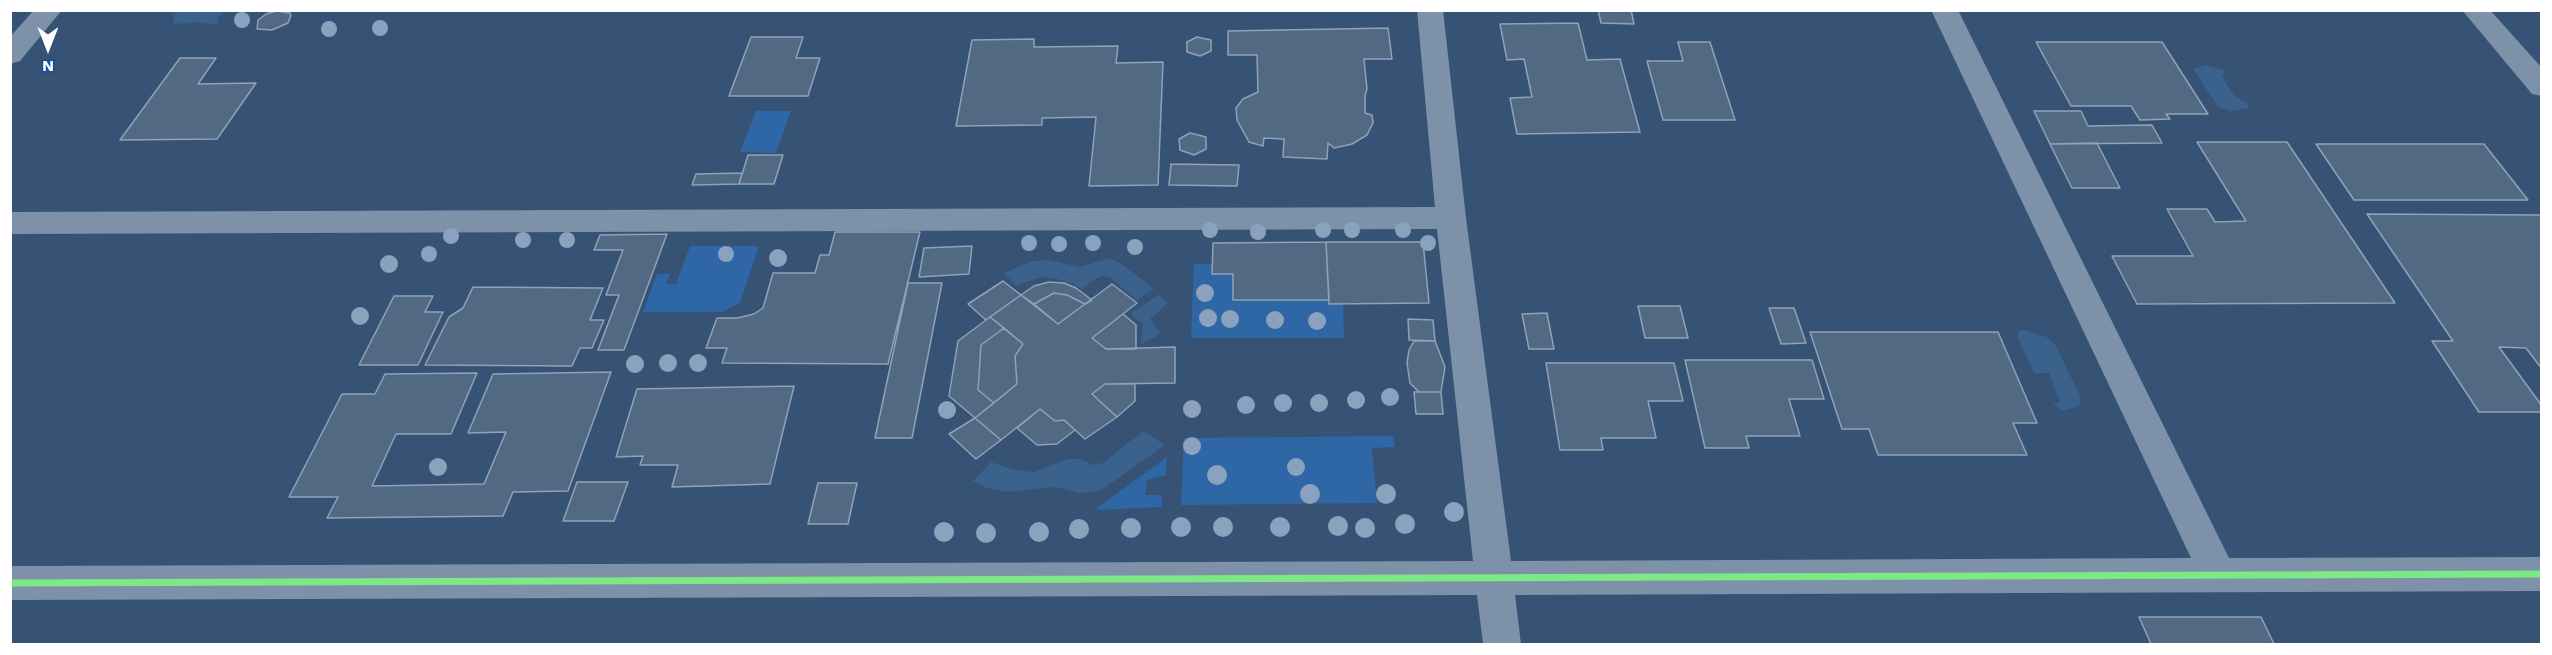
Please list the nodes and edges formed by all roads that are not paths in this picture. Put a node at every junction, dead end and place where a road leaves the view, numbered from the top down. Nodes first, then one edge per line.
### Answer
1 (49, 10) edge
2 (1430, 10) edge
3 (1944, 10) edge
4 (2475, 10) edge
5 (10, 55) edge
6 (2541, 87) edge
7 (1451, 218) junction
8 (10, 223) edge
9 (2541, 574) edge
10 (2218, 576) junction
11 (1494, 579) junction
12 (10, 583) edge
13 (1502, 645) edge

1 - 5 street
2 - 7 street
3 - 10 street
4 - 6 street
7 - 8 street
7 - 11 street
9 - 10 street
10 - 11 street
11 - 12 street
11 - 13 street

